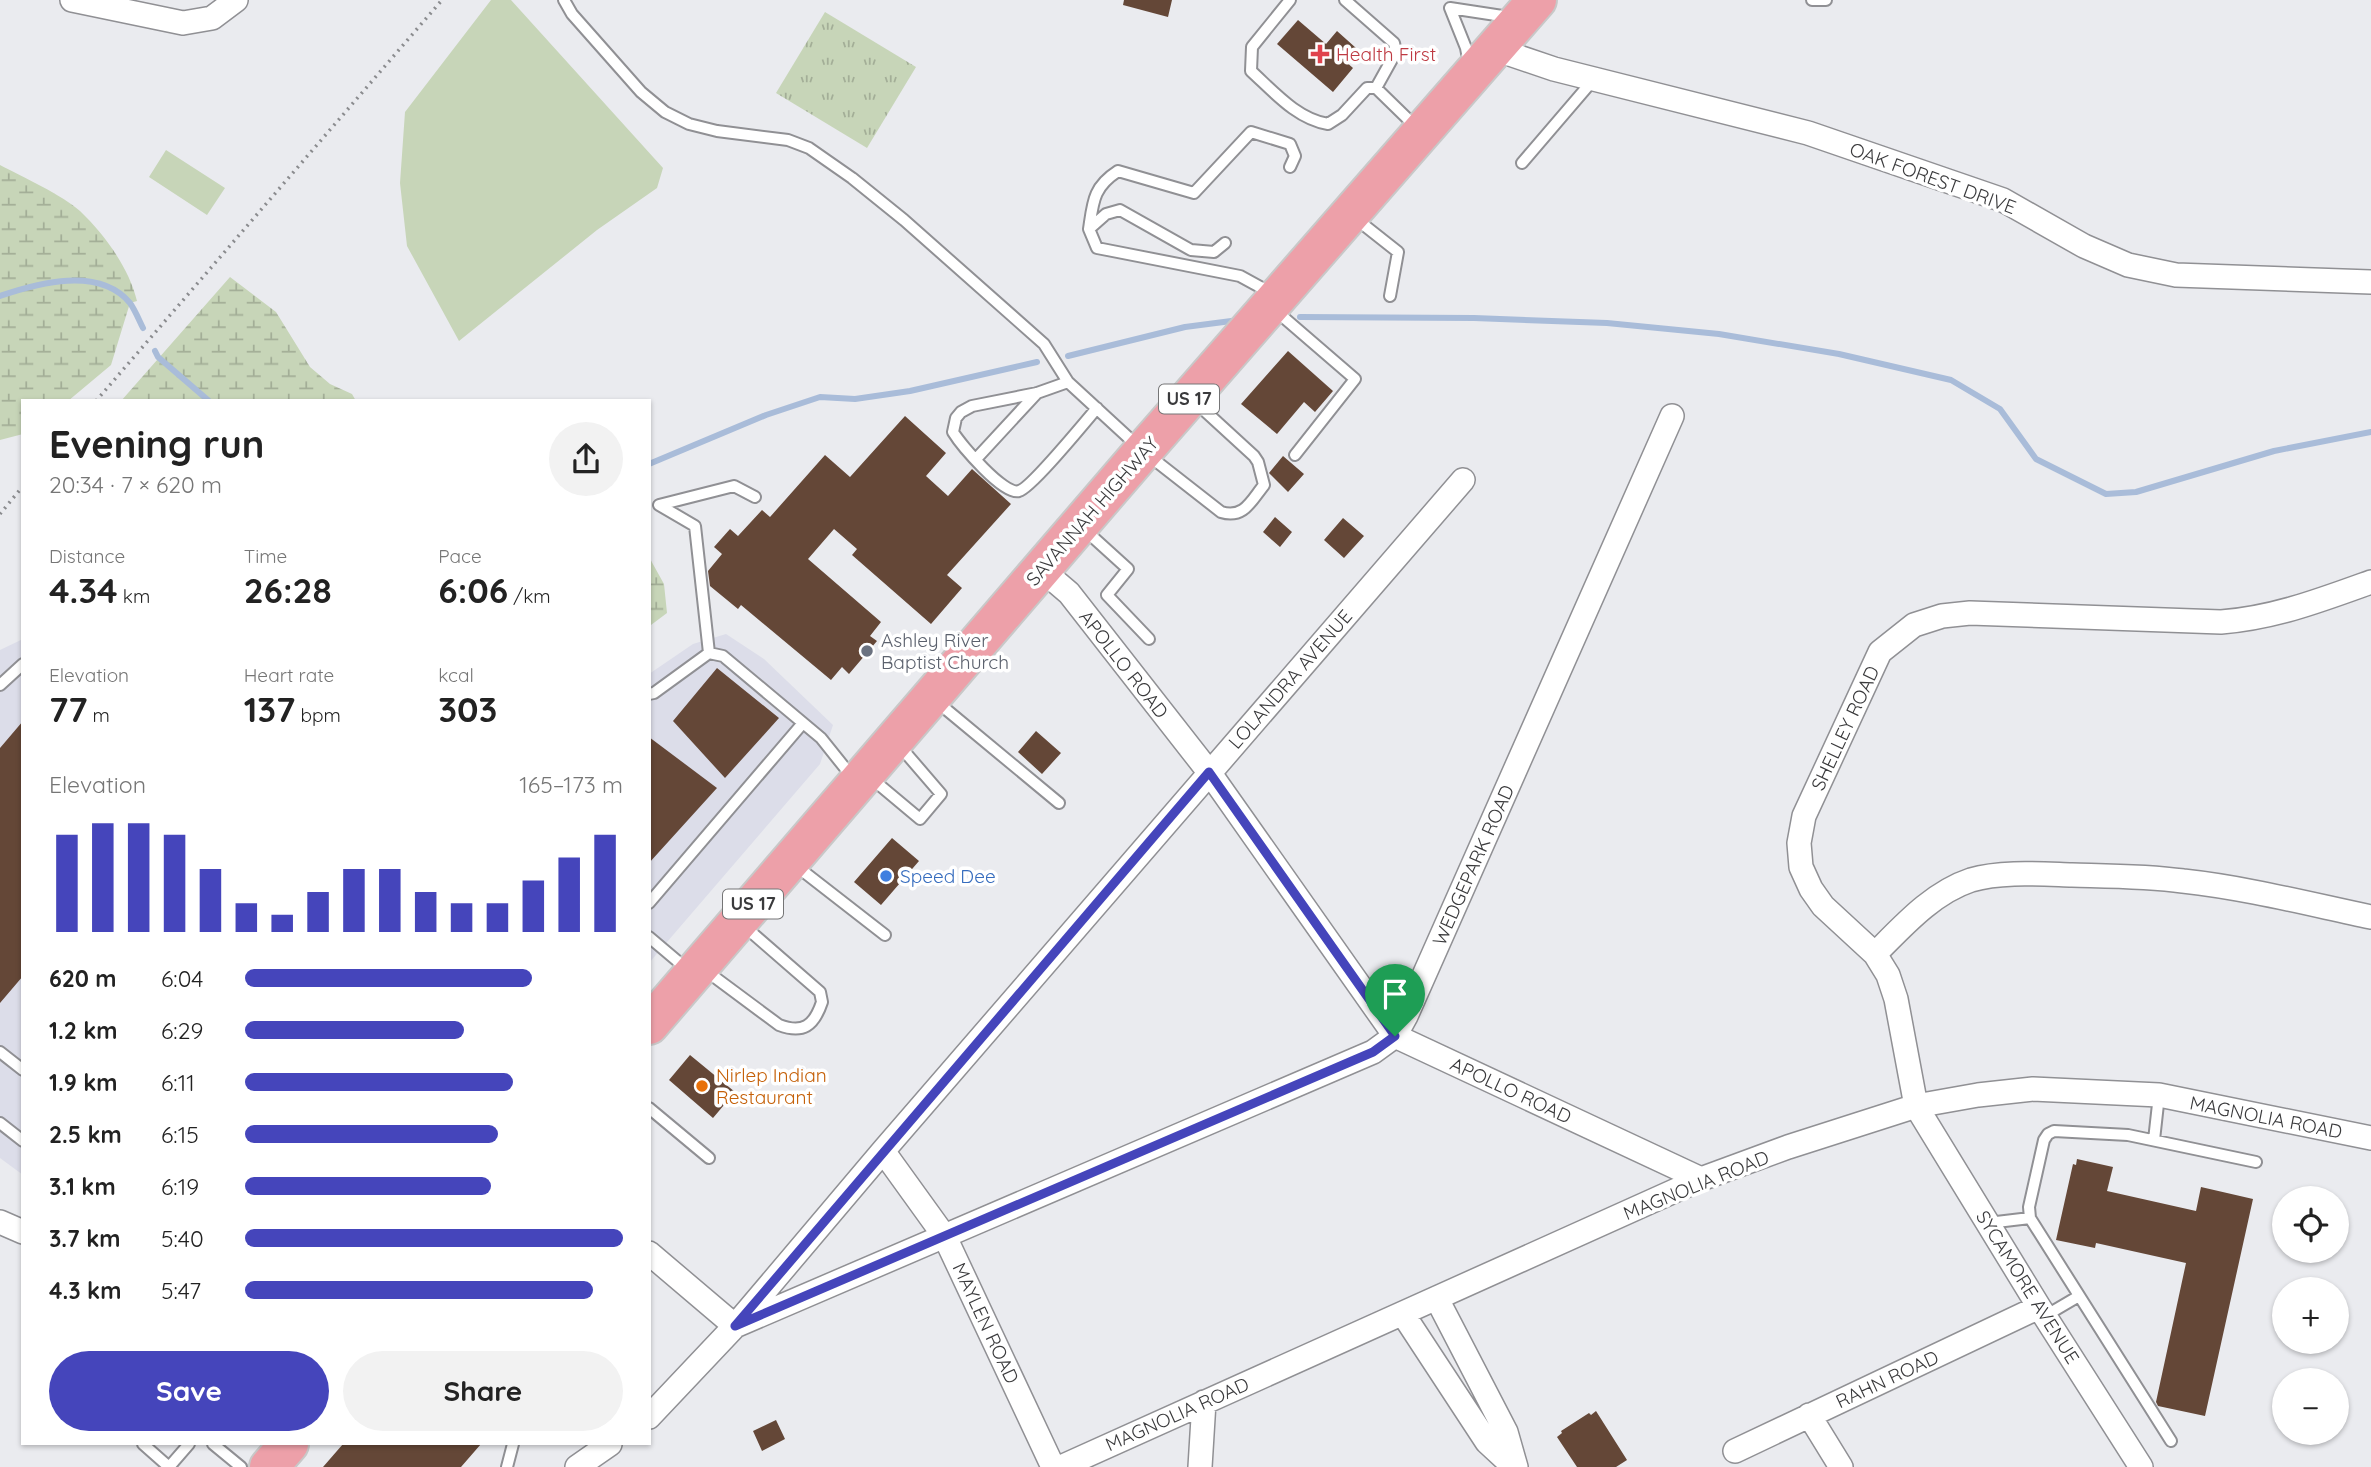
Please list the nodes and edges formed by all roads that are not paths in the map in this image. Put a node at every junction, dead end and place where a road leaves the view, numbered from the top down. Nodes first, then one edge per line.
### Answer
1 (72, 0) edge
2 (236, 0) edge
3 (564, 0) edge
4 (1290, 0) edge
5 (1345, 0) edge
6 (1440, 0) edge
7 (1812, 0) edge
8 (1826, 0) edge
9 (1450, 8) junction
10 (1530, 9) edge
11 (1483, 62) junction
12 (1594, 79) junction
13 (1376, 88) junction
14 (1422, 132) junction
15 (1522, 163) dead end
16 (1290, 167) dead end
17 (1350, 215) junction
18 (1089, 229) junction
19 (1225, 243) dead end
20 (2371, 282) edge
21 (1390, 296) dead end
22 (1274, 302) junction
23 (1068, 382) junction
24 (1037, 393) junction
25 (1190, 397) junction
26 (1097, 408) junction
27 (1672, 416) dead end
28 (1143, 451) junction
29 (1295, 455) dead end
30 (976, 459) junction
31 (1463, 480) dead end
32 (755, 497) dead end
33 (1080, 526) junction
34 (1042, 570) junction
35 (2371, 582) edge
36 (1149, 639) dead end
37 (709, 653) junction
38 (21, 666) edge
39 (0, 685) edge
40 (651, 694) edge
41 (932, 697) junction
42 (803, 723) junction
43 (894, 740) junction
44 (1209, 772) junction
45 (862, 778) junction
46 (1059, 803) dead end
47 (790, 862) junction
48 (651, 901) edge
49 (2371, 917) edge
50 (738, 921) junction
51 (885, 934) dead end
52 (651, 938) edge
53 (1875, 954) junction
54 (696, 970) junction
55 (651, 1023) edge
56 (1395, 1036) junction
57 (0, 1052) edge
58 (21, 1068) edge
59 (2159, 1095) junction
60 (1916, 1106) junction
61 (651, 1110) edge
62 (0, 1123) edge
63 (2371, 1138) edge
64 (21, 1139) edge
65 (2154, 1140) junction
66 (883, 1151) junction
67 (709, 1158) dead end
68 (2256, 1162) dead end
69 (1701, 1179) junction
70 (2029, 1218) junction
71 (0, 1222) edge
72 (1988, 1223) junction
73 (21, 1231) edge
74 (945, 1237) junction
75 (651, 1255) edge
76 (2079, 1296) junction
77 (1437, 1299) junction
78 (2042, 1312) junction
79 (1404, 1314) junction
80 (735, 1326) junction
81 (1477, 1376) junction
82 (1453, 1390) junction
83 (1204, 1402) junction
84 (651, 1415) edge
85 (1809, 1415) junction
86 (2171, 1441) dead end
87 (144, 1445) edge
88 (189, 1445) edge
89 (214, 1445) edge
90 (288, 1445) edge
91 (514, 1445) edge
92 (609, 1445) edge
93 (1734, 1451) dead end
94 (169, 1467) edge
95 (241, 1467) edge
96 (270, 1467) edge
97 (507, 1467) edge
98 (577, 1467) edge
99 (1053, 1467) edge
100 (1061, 1467) edge
101 (1200, 1467) edge
102 (1515, 1467) edge
103 (1842, 1467) edge
104 (2141, 1467) edge

1 - 2 street
3 - 23 lane
4 - 13 lane
5 - 13 lane
6 - 9 lane
7 - 8 lane
9 - 10 lane
9 - 11 lane
10 - 11 highway, SAVANNAH HIGHWAY / US 17
11 - 12 street, OAK FOREST DRIVE
11 - 14 highway, SAVANNAH HIGHWAY / US 17
12 - 15 lane
12 - 20 street, OAK FOREST DRIVE
13 - 14 lane
14 - 17 highway, SAVANNAH HIGHWAY / US 17
16 - 18 lane
17 - 21 lane
17 - 22 highway, SAVANNAH HIGHWAY / US 17
18 - 19 lane
18 - 22 lane
22 - 25 highway, SAVANNAH HIGHWAY / US 17
22 - 29 lane
23 - 24 lane
23 - 26 lane
24 - 30 lane
24 - 30 lane
25 - 28 highway, SAVANNAH HIGHWAY / US 17
25 - 28 lane
26 - 28 lane
26 - 30 lane
27 - 56 street, WEDGEPARK ROAD
28 - 33 highway, SAVANNAH HIGHWAY / US 17
31 - 44 street, LOLANDRA AVENUE
32 - 37 lane
33 - 34 highway, SAVANNAH HIGHWAY / US 17
33 - 36 lane
34 - 41 highway, SAVANNAH HIGHWAY / US 17
34 - 44 street, APOLLO ROAD
35 - 53 street, SHELLEY ROAD
37 - 40 lane
37 - 42 lane
38 - 39 lane
41 - 43 highway, SAVANNAH HIGHWAY / US 17
41 - 46 lane
42 - 45 lane
42 - 48 lane
43 - 45 highway, SAVANNAH HIGHWAY / US 17
43 - 45 lane
44 - 56 street, APOLLO ROAD
44 - 66 street, LOLANDRA AVENUE
45 - 47 highway, SAVANNAH HIGHWAY / US 17
47 - 50 highway, SAVANNAH HIGHWAY / US 17
47 - 51 lane
49 - 53 street
50 - 54 highway, SAVANNAH HIGHWAY / US 17
50 - 54 lane
52 - 54 lane
53 - 60 street, SHELLEY ROAD
54 - 55 highway, SAVANNAH HIGHWAY / US 17
56 - 69 street, APOLLO ROAD
56 - 74 street, WEDGEPARK ROAD
57 - 58 lane
59 - 60 street, MAGNOLIA ROAD
59 - 63 street, MAGNOLIA ROAD
59 - 65 lane
60 - 69 street, MAGNOLIA ROAD
60 - 72 street, SYCAMORE AVENUE
61 - 67 lane
62 - 64 lane
65 - 68 lane
65 - 70 lane
66 - 74 street, MAYLEN ROAD
66 - 80 street, LOLANDRA AVENUE
69 - 77 street, MAGNOLIA ROAD
70 - 72 lane
70 - 76 lane
71 - 73 street
72 - 78 street, SYCAMORE AVENUE
74 - 80 street, WEDGEPARK ROAD
74 - 99 street, MAYLEN ROAD
75 - 80 street
76 - 78 lane
76 - 86 lane
77 - 79 street, MAGNOLIA ROAD
77 - 81 street
78 - 85 street, RAHN ROAD
78 - 104 street, SYCAMORE AVENUE
79 - 82 street
79 - 83 street, MAGNOLIA ROAD
80 - 84 street, LOLANDRA AVENUE
81 - 82 street
81 - 102 street
82 - 102 street
83 - 100 street, MAGNOLIA ROAD
83 - 101 street
85 - 93 street, RAHN ROAD
85 - 103 street
87 - 94 lane
88 - 94 lane
89 - 95 lane
90 - 96 highway
91 - 97 lane
92 - 98 street

